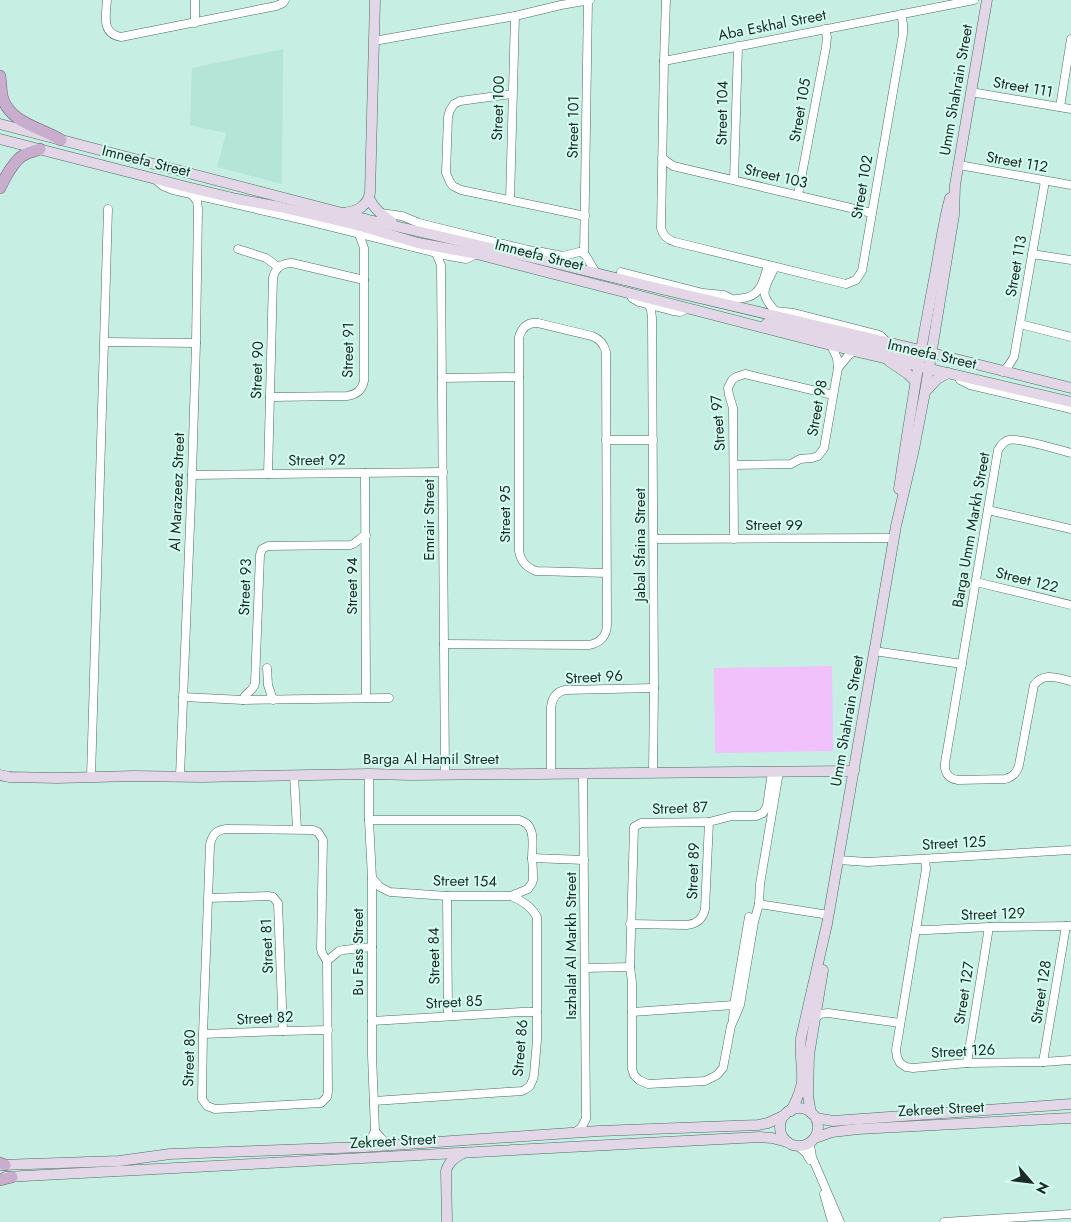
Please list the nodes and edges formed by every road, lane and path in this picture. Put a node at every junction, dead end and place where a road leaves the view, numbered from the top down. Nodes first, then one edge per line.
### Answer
1 (107, 0) edge
2 (195, 0) edge
3 (286, 0) edge
4 (374, 0) edge
5 (589, 0) edge
6 (666, 0) edge
7 (974, 0) edge
8 (987, 0) edge
9 (561, 3) edge
10 (901, 14) junction
11 (515, 16) junction
12 (195, 22) junction
13 (825, 29) junction
14 (1071, 39) edge
15 (374, 41) junction
16 (738, 46) junction
17 (664, 61) junction
18 (0, 76) edge
19 (971, 92) junction
20 (512, 94) junction
21 (1060, 107) junction
22 (1071, 109) edge
23 (0, 124) edge
24 (0, 139) edge
25 (61, 140) junction
26 (40, 149) junction
27 (662, 158) junction
28 (959, 165) junction
29 (673, 166) junction
30 (662, 174) junction
31 (155, 178) junction
32 (734, 180) junction
33 (1045, 181) junction
34 (955, 185) junction
35 (1071, 185) edge
36 (0, 188) edge
37 (192, 195) junction
38 (798, 195) junction
39 (220, 197) junction
40 (207, 198) junction
41 (369, 198) junction
42 (510, 200) junction
43 (108, 209) dead end
44 (198, 209) junction
45 (378, 212) junction
46 (872, 212) junction
47 (341, 213) junction
48 (585, 216) junction
49 (396, 225) junction
50 (359, 234) junction
51 (370, 237) junction
52 (412, 241) junction
53 (364, 248) junction
54 (238, 249) dead end
55 (431, 251) junction
56 (477, 254) junction
57 (584, 254) junction
58 (1032, 254) junction
59 (556, 255) junction
60 (450, 256) junction
61 (538, 259) junction
62 (1071, 260) edge
63 (441, 265) junction
64 (771, 266) junction
65 (278, 267) junction
66 (621, 272) dead end
67 (596, 273) junction
68 (934, 277) junction
69 (364, 280) junction
70 (630, 294) junction
71 (732, 299) junction
72 (717, 303) junction
73 (649, 305) junction
74 (660, 308) junction
75 (688, 308) junction
76 (778, 314) junction
77 (652, 318) junction
78 (1020, 324) junction
79 (755, 326) junction
80 (925, 328) junction
81 (1071, 337) edge
82 (104, 342) junction
83 (196, 343) junction
84 (831, 345) junction
85 (903, 346) junction
86 (854, 351) junction
87 (1014, 357) junction
88 (884, 358) junction
89 (925, 359) junction
90 (838, 368) junction
91 (1003, 372) junction
92 (953, 374) junction
93 (1022, 376) junction
94 (519, 377) junction
95 (442, 378) junction
96 (1039, 380) junction
97 (915, 381) junction
98 (1071, 388) edge
99 (925, 392) junction
100 (833, 395) junction
101 (270, 398) junction
102 (1071, 402) edge
103 (1071, 409) edge
104 (919, 424) junction
105 (606, 440) junction
106 (653, 440) junction
107 (1071, 453) edge
108 (734, 465) junction
109 (442, 472) junction
110 (365, 473) junction
111 (268, 474) junction
112 (192, 475) junction
113 (988, 510) junction
114 (897, 522) junction
115 (1071, 529) edge
116 (366, 535) junction
117 (894, 538) junction
118 (654, 539) junction
119 (734, 539) junction
120 (607, 573) junction
121 (976, 582) junction
122 (1071, 605) edge
123 (444, 644) junction
124 (874, 651) junction
125 (962, 664) junction
126 (267, 668) dead end
127 (1071, 681) edge
128 (654, 688) junction
129 (183, 697) junction
130 (366, 698) junction
131 (389, 698) dead end
132 (243, 700) junction
133 (274, 700) junction
134 (854, 771) junction
135 (776, 772) junction
136 (551, 773) junction
137 (584, 773) junction
138 (653, 773) junction
139 (369, 774) junction
140 (445, 774) junction
141 (294, 775) junction
142 (180, 776) junction
143 (91, 777) junction
144 (3, 778) edge
145 (369, 820) junction
146 (709, 822) junction
147 (297, 829) junction
148 (1071, 850) edge
149 (532, 858) junction
150 (925, 859) junction
151 (584, 860) junction
152 (838, 860) junction
153 (372, 878) junction
154 (447, 896) junction
155 (511, 896) junction
156 (209, 898) junction
157 (759, 904) junction
158 (749, 917) dead end
159 (828, 920) junction
160 (630, 924) junction
161 (1068, 926) edge
162 (989, 927) junction
163 (916, 930) junction
164 (372, 947) junction
165 (328, 961) junction
166 (630, 967) junction
167 (585, 968) junction
168 (818, 1002) junction
169 (734, 1006) junction
170 (537, 1012) junction
171 (632, 1012) junction
172 (828, 1012) junction
173 (448, 1016) junction
174 (815, 1019) junction
175 (372, 1020) junction
176 (734, 1020) junction
177 (900, 1023) junction
178 (283, 1030) junction
179 (328, 1030) junction
180 (203, 1034) junction
181 (1071, 1060) edge
182 (1044, 1062) junction
183 (967, 1063) junction
184 (805, 1073) junction
185 (374, 1101) junction
186 (1071, 1104) edge
187 (788, 1113) junction
188 (814, 1115) junction
189 (1071, 1118) edge
190 (586, 1119) junction
191 (375, 1131) junction
192 (599, 1131) junction
193 (575, 1132) junction
194 (812, 1140) junction
195 (787, 1142) junction
196 (390, 1146) junction
197 (798, 1146) junction
198 (364, 1147) junction
199 (464, 1152) junction
200 (427, 1155) junction
201 (2, 1164) edge
202 (446, 1171) junction
203 (12, 1177) joint
204 (0, 1179) edge
205 (1071, 1214) edge
206 (447, 1222) edge
207 (832, 1222) edge
208 (840, 1222) edge
209 (944, 1222) edge

1 - 12 street
2 - 12 street
3 - 12 street
4 - 15 street
5 - 9 street
5 - 48 street, Street 101
6 - 17 street, Street 102
7 - 10 street, Aba Eskhal Street
8 - 19 street, Umm Shahrain Street
9 - 11 street
10 - 13 street, Aba Eskhal Street
10 - 46 street, Street 102
11 - 15 street
11 - 20 street, Street 100
13 - 16 street, Aba Eskhal Street
13 - 38 street, Street 105
14 - 21 street
15 - 41 street
16 - 17 street, Aba Eskhal Street
16 - 32 street, Street 104
17 - 27 street, Street 102
18 - 25 main road
19 - 21 street, Street 111
19 - 28 street, Umm Shahrain Street
20 - 42 street, Street 100
20 - 42 street
21 - 22 street, Street 111
23 - 25 street, Imneefa Street
24 - 26 street, Imneefa Street
25 - 47 street, Imneefa Street
26 - 31 street, Imneefa Street
26 - 36 main road
27 - 29 street
27 - 30 street, Street 102
28 - 33 street, Street 112
28 - 34 street, Umm Shahrain Street
29 - 30 street
29 - 32 street, Street 103
30 - 64 street, Street 102
31 - 37 street
31 - 39 street, Imneefa Street
32 - 38 street, Street 103
33 - 35 street, Street 112
33 - 58 street, Street 113
34 - 68 street, Imneefa Street
34 - 89 street, Imneefa Street
37 - 40 street
37 - 44 street, Al Marazeez Street
38 - 46 street, Street 103
39 - 40 street
39 - 50 street
39 - 52 street, Imneefa Street
40 - 44 street
41 - 45 street
41 - 47 street
42 - 48 street
43 - 82 street
44 - 83 street, Al Marazeez Street
45 - 49 street
45 - 59 street
46 - 64 street, Street 102
47 - 49 street, Imneefa Street
48 - 57 street, Street 101
49 - 61 street, Imneefa Street
50 - 51 street
50 - 53 street, Street 91
51 - 53 street, Street 91
51 - 55 street
52 - 55 street
52 - 56 street, Imneefa Street
53 - 69 street, Street 91
54 - 65 street
55 - 60 street
55 - 63 street, Emrair Street
56 - 60 street
56 - 70 street, Imneefa Street
57 - 59 street
57 - 67 street
58 - 62 street
58 - 78 street, Street 113
59 - 61 street
60 - 63 street
61 - 67 street, Imneefa Street
63 - 95 street, Emrair Street
64 - 71 street
64 - 76 street
65 - 69 street
65 - 101 street, Street 90
66 - 71 street
67 - 72 street, Imneefa Street
68 - 80 street, Imneefa Street
68 - 89 street
69 - 101 street, Street 91
70 - 73 street
70 - 75 street, Imneefa Street
71 - 72 street
72 - 76 street, Imneefa Street
73 - 74 street
73 - 77 street, Jabal Sfaina Street
74 - 75 street
74 - 77 street
75 - 79 street, Imneefa Street
76 - 85 street, Imneefa Street
77 - 106 street, Jabal Sfaina Street
78 - 81 street
78 - 87 street, Street 113
79 - 84 street, Imneefa Street
79 - 89 street
80 - 85 street
80 - 89 street, Imneefa Street
82 - 83 street
82 - 143 street
83 - 112 street, Al Marazeez Street
84 - 86 street, Imneefa Street
84 - 90 street, Street 98
85 - 89 street, Imneefa Street
86 - 88 street, Imneefa Street
86 - 90 street, Street 98
87 - 91 street, Street 113
87 - 93 street
88 - 89 street, Imneefa Street
88 - 97 street
89 - 91 street, Imneefa Street
89 - 92 street, Imneefa Street
89 - 96 street
89 - 97 street, Umm Shahrain Street
89 - 99 street, Umm Shahrain Street
89 - 104 street
90 - 100 street, Street 98
91 - 93 street, Imneefa Street
92 - 99 street
92 - 102 street, Imneefa Street
92 - 103 street
93 - 96 street, Imneefa Street
94 - 95 street
94 - 105 street, Street 95
94 - 120 street, Street 95
95 - 109 street, Emrair Street
96 - 98 street, Imneefa Street
97 - 114 street, Umm Shahrain Street
99 - 104 street, Umm Shahrain Street
100 - 108 street, Street 98
100 - 108 street, Street 97
101 - 111 street, Street 90
104 - 114 street, Umm Shahrain Street
105 - 106 street
105 - 120 street, Street 95
106 - 118 street, Jabal Sfaina Street
107 - 113 street, Barga Umm Markh Street
108 - 119 street, Street 97
109 - 110 street, Street 92
109 - 123 street, Emrair Street
110 - 111 street, Street 92
110 - 116 street, Street 94
111 - 112 street, Street 92
112 - 129 street, Al Marazeez Street
113 - 115 street
113 - 121 street, Barga Umm Markh Street
114 - 117 street, Umm Shahrain Street
116 - 130 street, Street 94
116 - 132 street, Street 93
117 - 119 street, Street 99
117 - 124 street, Umm Shahrain Street
118 - 119 street, Street 99
118 - 128 street, Jabal Sfaina Street
120 - 123 street, Street 95
121 - 122 street, Street 122
121 - 125 street, Barga Umm Markh Street
123 - 140 street, Emrair Street
124 - 125 street
124 - 134 street, Umm Shahrain Street
125 - 127 street, Barga Umm Markh Street
126 - 133 street
128 - 136 street, Street 96
128 - 138 street, Jabal Sfaina Street
129 - 132 street
129 - 142 street, Al Marazeez Street
130 - 131 street
130 - 133 street
132 - 133 street
134 - 135 street, Barga Al Hamil Street
134 - 152 street, Umm Shahrain Street
135 - 138 street, Barga Al Hamil Street
135 - 146 street, Street 87
135 - 157 street, Street 87
136 - 137 street, Barga Al Hamil Street
136 - 140 street, Barga Al Hamil Street
137 - 138 street, Barga Al Hamil Street
137 - 151 street, Iszhalat Al Markh Street
139 - 140 street, Barga Al Hamil Street
139 - 141 street, Barga Al Hamil Street
139 - 145 street, Bu Fass Street
141 - 142 street, Barga Al Hamil Street
141 - 147 street
142 - 143 street, Barga Al Hamil Street
143 - 144 street, Barga Al Hamil Street
145 - 149 street
145 - 153 street, Bu Fass Street
146 - 160 street, Street 89
146 - 160 street, Street 87
147 - 156 street, Street 80
147 - 165 street, Street 80
148 - 150 street, Street 125
149 - 151 street
149 - 155 street, Street 154
150 - 152 street, Street 125
150 - 163 street, Street 126
151 - 167 street, Iszhalat Al Markh Street
152 - 159 street, Umm Shahrain Street
153 - 154 street, Street 154
153 - 164 street, Bu Fass Street
154 - 155 street, Street 154
154 - 173 street, Street 84
155 - 170 street, Street 86
156 - 178 street, Street 81
156 - 180 street, Street 80
157 - 159 street
157 - 176 street, Street 87
158 - 169 street, Street 87
159 - 168 street, Umm Shahrain Street
159 - 184 street, Umm Shahrain Street
160 - 166 street, Street 87
161 - 162 street, Street 129
161 - 182 street, Street 128
162 - 163 street, Street 129
162 - 183 street, Street 127
163 - 177 street, Street 126
164 - 165 street
164 - 175 street, Bu Fass Street
165 - 179 street, Street 80
166 - 167 street
166 - 171 street, Street 87
167 - 190 street, Iszhalat Al Markh Street
168 - 172 street
168 - 174 street, Umm Shahrain Street
169 - 171 street
169 - 176 street, Street 87
170 - 173 street, Street 85
170 - 185 street, Street 86
171 - 176 street, Street 87
172 - 174 street
172 - 177 street
173 - 175 street, Street 85
174 - 184 street, Umm Shahrain Street
175 - 185 street, Bu Fass Street
177 - 183 street, Street 126
178 - 179 street, Street 82
178 - 180 street, Street 82
179 - 180 street, Street 80
181 - 182 street, Street 126
182 - 183 street, Street 126
184 - 187 street, Umm Shahrain Street
184 - 188 street, Umm Shahrain Street
185 - 191 street, Bu Fass Street
186 - 188 street, Zekreet Street
187 - 188 street
187 - 192 street, Zekreet Street
187 - 195 street
188 - 194 street
189 - 194 street, Zekreet Street
190 - 192 street
190 - 193 street
191 - 196 street
191 - 198 street
192 - 193 street, Zekreet Street
193 - 196 street, Zekreet Street
194 - 197 street
194 - 208 street
195 - 197 street
195 - 199 street, Zekreet Street
196 - 198 street, Zekreet Street
197 - 207 street
198 - 201 street, Zekreet Street
199 - 200 street, Zekreet Street
199 - 202 street
200 - 202 street
200 - 203 street, Zekreet Street
202 - 206 street
203 - 204 main road
205 - 209 street

